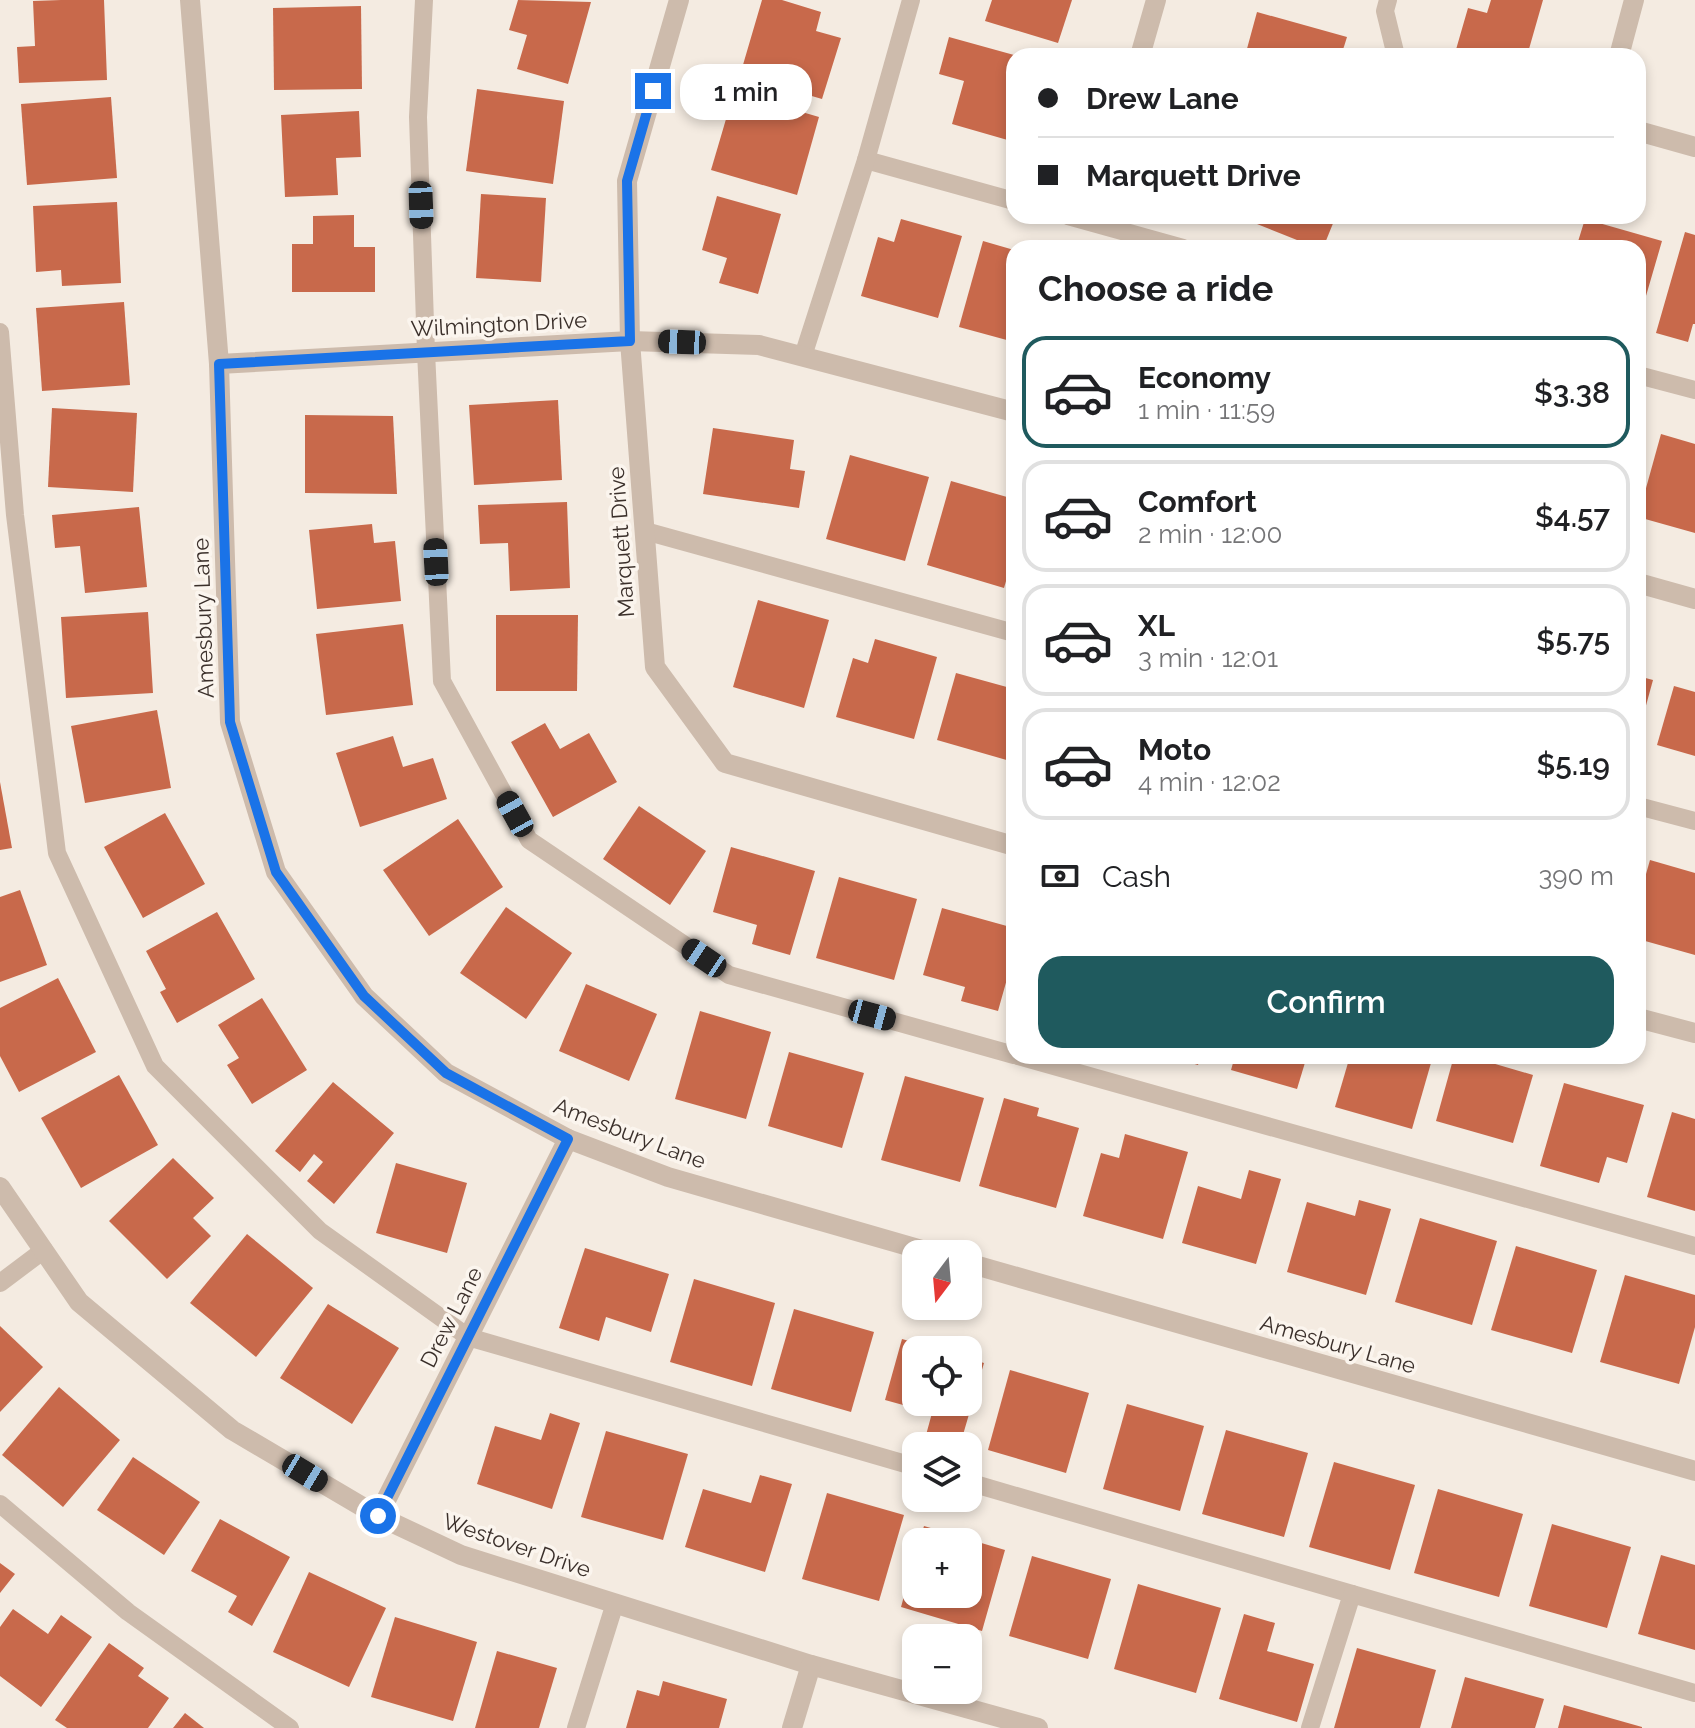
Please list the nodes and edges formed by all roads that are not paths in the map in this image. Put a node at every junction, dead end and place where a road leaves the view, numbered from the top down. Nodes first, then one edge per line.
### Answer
1 (190, 0) edge
2 (424, 0) edge
3 (679, 0) edge
4 (911, 0) edge
5 (1156, 0) edge
6 (1388, 0) edge
7 (1634, 0) edge
8 (1142, 48) edge
9 (1394, 48) edge
10 (1621, 48) edge
11 (1646, 133) edge
12 (1695, 147) edge
13 (866, 160) junction
14 (1006, 199) edge
15 (1097, 224) edge
16 (1154, 240) edge
17 (0, 332) edge
18 (630, 341) junction
19 (426, 352) junction
20 (803, 356) junction
21 (219, 364) junction
22 (1646, 377) edge
23 (1695, 390) edge
24 (1006, 410) edge
25 (645, 531) junction
26 (1646, 585) edge
27 (1695, 599) edge
28 (1006, 631) edge
29 (1646, 808) edge
30 (1695, 821) edge
31 (1006, 844) edge
32 (1646, 1020) edge
33 (1695, 1033) edge
34 (1006, 1053) edge
35 (1045, 1064) edge
36 (568, 1139) junction
37 (0, 1187) edge
38 (902, 1244) edge
39 (1695, 1246) edge
40 (44, 1250) junction
41 (982, 1267) edge
42 (0, 1283) edge
43 (468, 1337) junction
44 (902, 1463) edge
45 (1695, 1471) edge
46 (982, 1486) edge
47 (0, 1504) edge
48 (378, 1516) junction
49 (1352, 1594) junction
50 (615, 1603) junction
51 (811, 1665) junction
52 (1695, 1693) edge
53 (290, 1728) edge
54 (576, 1728) edge
55 (792, 1728) edge
56 (1038, 1728) edge
57 (1310, 1728) edge

1 - 21 street, Amesbury Lane
2 - 19 lane
3 - 18 street, Marquett Drive
4 - 13 lane
5 - 8 street
6 - 9 lane
7 - 10 street
11 - 12 street
13 - 14 lane
13 - 20 lane
15 - 16 lane
17 - 43 lane
18 - 19 street, Wilmington Drive
18 - 20 street, Wilmington Drive
18 - 25 street, Marquett Drive
19 - 21 street, Wilmington Drive
19 - 34 lane
20 - 24 street, Wilmington Drive
21 - 36 street, Amesbury Lane
22 - 23 lane
25 - 28 lane
25 - 31 street, Marquett Drive
26 - 27 street
29 - 30 lane
32 - 33 street
35 - 39 lane
36 - 38 street, Amesbury Lane
36 - 43 street, Drew Lane
37 - 40 street, Westover Drive
40 - 42 lane
40 - 48 street, Westover Drive
41 - 45 street, Amesbury Lane
43 - 44 lane
43 - 48 street, Drew Lane
46 - 49 lane
47 - 53 lane
48 - 50 street, Westover Drive
49 - 52 lane
49 - 57 lane
50 - 51 street, Westover Drive
50 - 54 lane
51 - 55 street
51 - 56 street, Westover Drive

